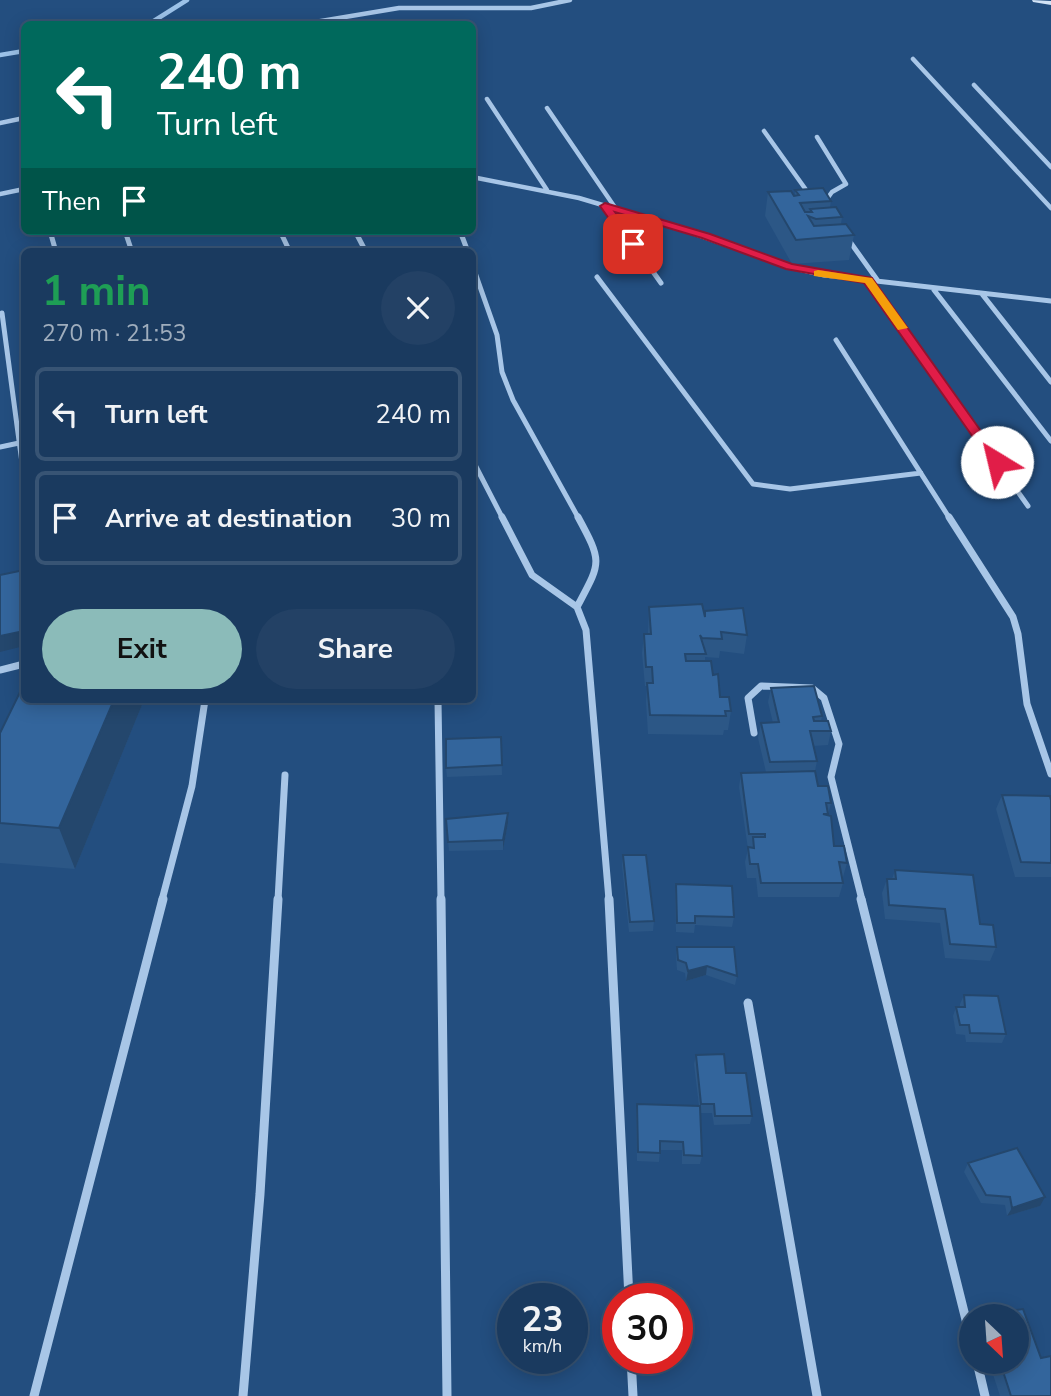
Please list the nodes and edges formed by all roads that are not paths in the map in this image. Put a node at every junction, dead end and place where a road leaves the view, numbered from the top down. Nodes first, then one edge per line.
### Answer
1 (570, 0) edge
2 (1036, 0) edge
3 (1051, 3) edge
4 (321, 21) edge
5 (913, 59) dead end
6 (974, 85) dead end
7 (487, 99) dead end
8 (547, 108) dead end
9 (21, 119) edge
10 (0, 123) edge
11 (764, 131) dead end
12 (817, 137) dead end
13 (1051, 167) edge
14 (476, 178) edge
15 (21, 190) edge
16 (547, 190) junction
17 (0, 194) edge
18 (824, 204) junction
19 (605, 206) junction
20 (1051, 208) edge
21 (617, 210) junction
22 (832, 215) edge
23 (847, 237) edge
24 (476, 275) edge
25 (597, 277) dead end
26 (868, 280) junction
27 (878, 281) junction
28 (661, 283) dead end
29 (934, 290) junction
30 (982, 294) junction
31 (1051, 301) edge
32 (2, 313) dead end
33 (836, 340) dead end
34 (1051, 383) edge
35 (1051, 441) edge
36 (19, 443) junction
37 (0, 447) edge
38 (21, 457) edge
39 (476, 467) edge
40 (921, 473) junction
41 (1028, 506) dead end
42 (577, 607) junction
43 (21, 665) edge
44 (0, 670) edge
45 (205, 703) edge
46 (438, 703) edge
47 (754, 733) dead end
48 (1051, 774) edge
49 (285, 775) dead end
50 (748, 1003) dead end
51 (628, 1283) edge
52 (962, 1304) edge
53 (632, 1374) edge
54 (979, 1374) edge
55 (34, 1396) edge
56 (243, 1396) edge
57 (447, 1396) edge
58 (633, 1396) edge
59 (817, 1396) edge
60 (985, 1396) edge

1 - 4 street
2 - 3 main road
5 - 20 street
6 - 13 street
7 - 16 street
8 - 21 street
9 - 10 street
11 - 18 street
12 - 18 street
14 - 16 street
15 - 17 street
16 - 19 street
18 - 22 street
19 - 21 street
19 - 28 street
21 - 26 street
23 - 27 street
24 - 42 street
25 - 40 street
26 - 27 street
26 - 41 street
27 - 29 street
29 - 30 street
29 - 35 street
30 - 31 street
30 - 34 street
32 - 36 street
33 - 40 street
36 - 37 street
36 - 38 street
39 - 42 street
40 - 48 street
42 - 51 street
43 - 44 street
45 - 55 street
46 - 57 street
47 - 52 street
49 - 56 street
50 - 59 street
53 - 58 street
54 - 60 street

